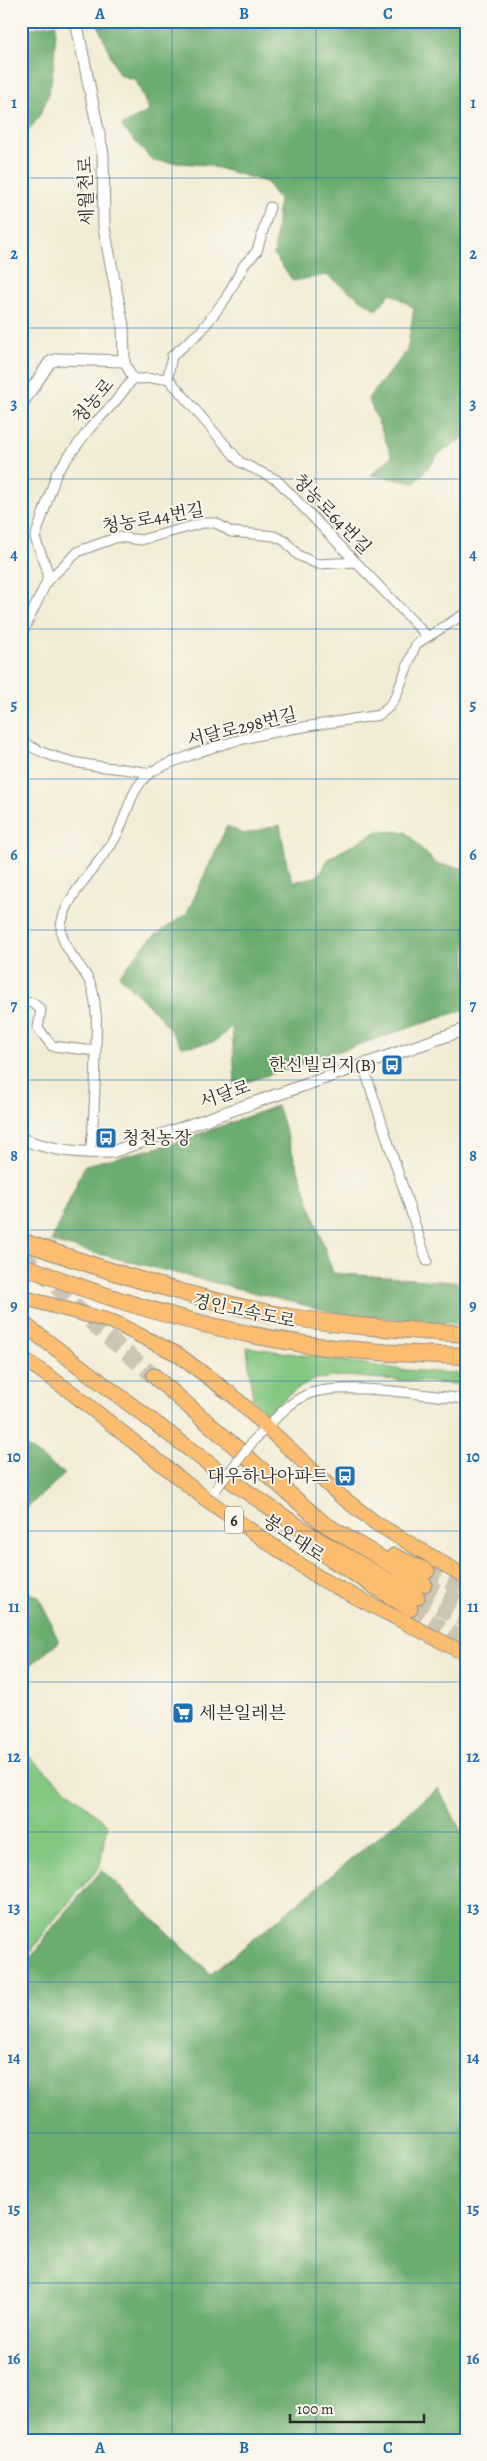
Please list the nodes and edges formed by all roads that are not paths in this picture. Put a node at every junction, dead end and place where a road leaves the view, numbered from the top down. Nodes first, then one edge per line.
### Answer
1 (76, 21) edge
2 (270, 207) dead end
3 (124, 361) junction
4 (168, 378) junction
5 (132, 379) junction
6 (21, 405) edge
7 (356, 562) junction
8 (47, 581) junction
9 (466, 613) edge
10 (21, 636) edge
11 (428, 636) junction
12 (21, 742) edge
13 (150, 773) junction
14 (21, 1002) edge
15 (466, 1029) edge
16 (96, 1052) junction
17 (363, 1065) junction
18 (21, 1139) edge
19 (90, 1153) junction
20 (21, 1241) edge
21 (427, 1261) dead end
22 (21, 1265) edge
23 (21, 1297) edge
24 (25, 1325) dead end
25 (466, 1334) edge
26 (466, 1356) edge
27 (21, 1357) edge
28 (154, 1376) tunnel mouth
29 (466, 1399) edge
30 (268, 1428) junction
31 (211, 1495) junction
32 (466, 1576) edge
33 (466, 1654) edge

1 - 3 street, 세월천로
2 - 4 street
3 - 5 street, 세월천로
3 - 6 street
4 - 5 street, 청농로
4 - 7 street, 청농로64번길
5 - 8 street, 청농로
7 - 8 street, 청농로44번길
7 - 11 street, 청농로64번길
8 - 10 street
9 - 11 street, 서달로298번길
11 - 13 street, 서달로298번길
12 - 13 street
13 - 16 street, 서달로298번길
14 - 16 street
15 - 17 street, 서달로
16 - 19 street, 서달로298번길
17 - 19 street, 서달로
17 - 21 street
18 - 19 street, 서달로
20 - 25 highway, 경인고속도로
22 - 26 highway, 경인고속도로
23 - 30 main road
24 - 28 highway, 봉오대로
27 - 31 main road, 봉오대로 / 6
29 - 30 street
30 - 31 street, bridge
30 - 32 main road
31 - 33 main road, 봉오대로 / 6

